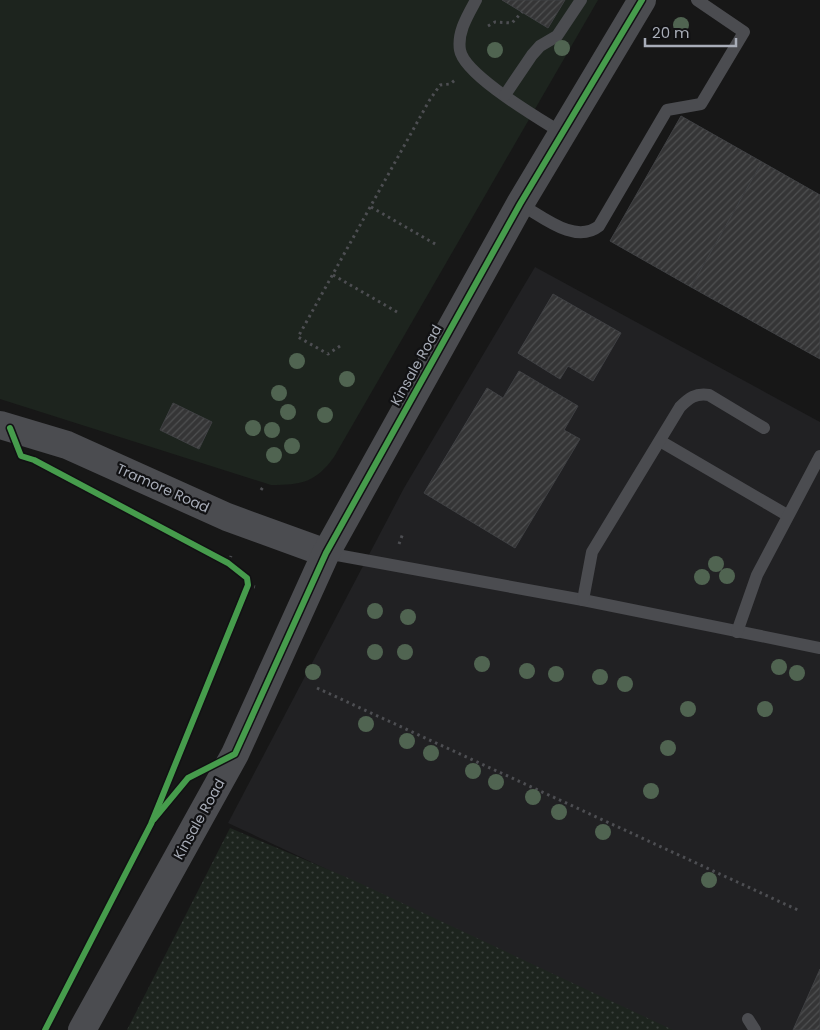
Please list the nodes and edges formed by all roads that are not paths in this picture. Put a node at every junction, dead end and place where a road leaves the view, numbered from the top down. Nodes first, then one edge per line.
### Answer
1 (476, 0) edge
2 (581, 0) edge
3 (642, 0) edge
4 (697, 0) edge
5 (505, 95) junction
6 (562, 133) junction
7 (520, 204) junction
8 (0, 424) edge
9 (764, 428) dead end
10 (660, 441) junction
11 (820, 456) edge
12 (787, 515) junction
13 (326, 553) junction
14 (583, 600) junction
15 (736, 632) junction
16 (820, 648) edge
17 (748, 1019) dead end
18 (82, 1030) edge
19 (756, 1030) edge

1 - 5 lane
2 - 5 lane
3 - 6 street, Kinsale Road
4 - 7 lane
5 - 6 lane
6 - 7 street, Kinsale Road
7 - 13 street, Kinsale Road
8 - 13 street, Tramore Road
9 - 10 lane
10 - 12 lane
10 - 14 lane
11 - 12 lane
12 - 15 lane
13 - 14 lane
13 - 18 street, Kinsale Road
14 - 15 lane
15 - 16 lane
17 - 19 lane

